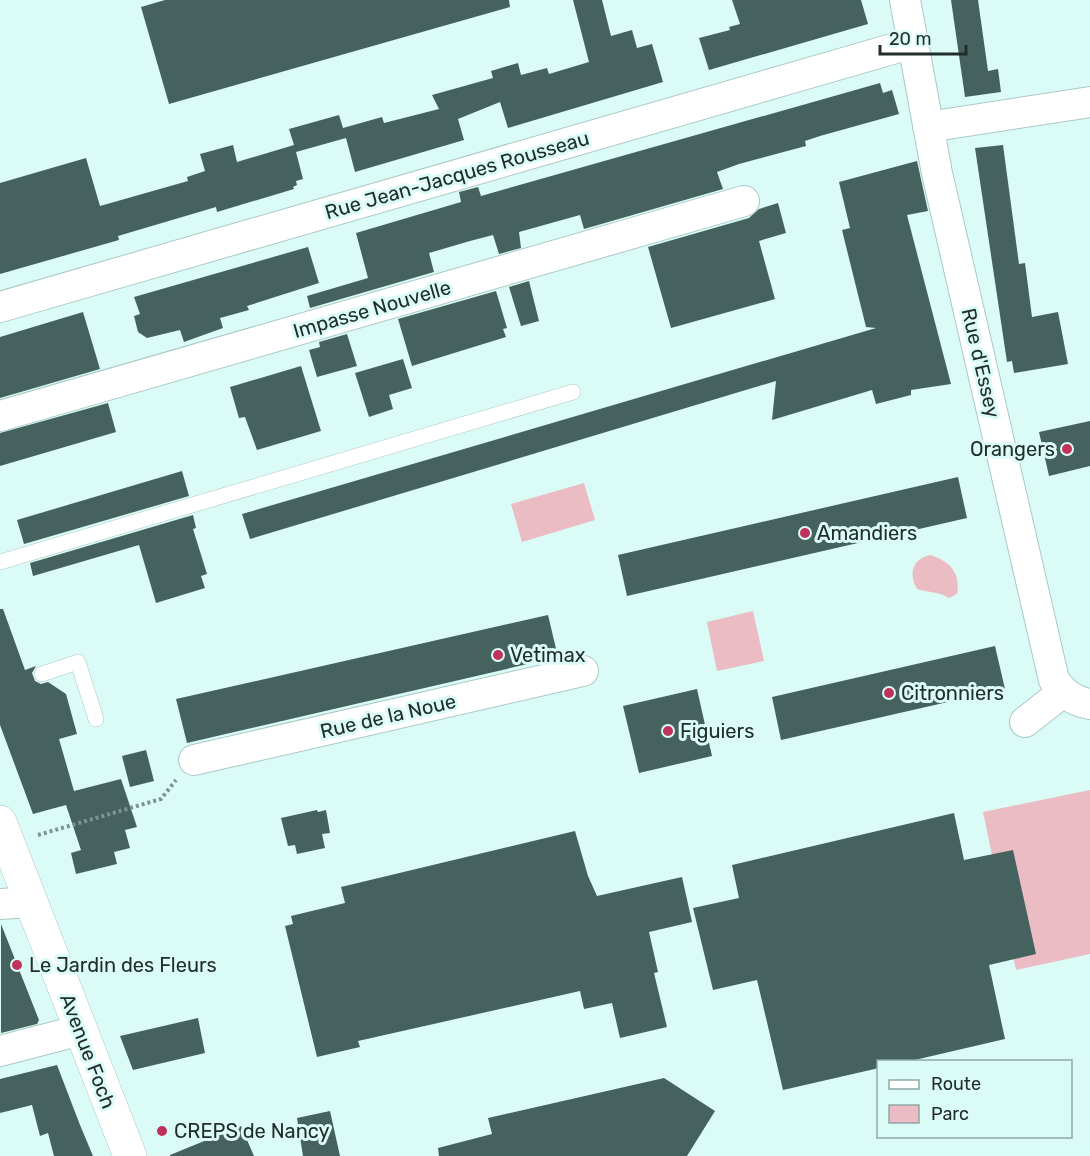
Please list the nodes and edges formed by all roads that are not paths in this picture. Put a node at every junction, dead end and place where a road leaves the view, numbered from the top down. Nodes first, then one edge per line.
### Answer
1 (906, 0) edge
2 (913, 43) junction
3 (1090, 102) edge
4 (928, 127) junction
5 (744, 201) dead end
6 (0, 307) edge
7 (573, 392) dead end
8 (0, 416) edge
9 (0, 562) edge
10 (583, 671) dead end
11 (42, 674) dead end
12 (1063, 692) junction
13 (1090, 704) edge
14 (96, 719) dead end
15 (1024, 722) dead end
16 (194, 760) road end
17 (0, 822) edge
18 (15, 903) edge
19 (81, 1030) junction
20 (0, 1051) edge
21 (129, 1156) edge

1 - 2 street, Rue d'Essey
2 - 4 street, Rue d'Essey
2 - 6 street, Rue Jean-Jacques Rousseau
3 - 4 street
4 - 12 street, Rue d'Essey
5 - 8 street, Impasse Nouvelle
7 - 9 lane
10 - 16 street, Rue de la Noue
11 - 14 lane
12 - 13 street
12 - 15 street
17 - 18 street, Avenue Foch
18 - 19 street, Avenue Foch
19 - 20 street
19 - 21 street, Avenue Foch

